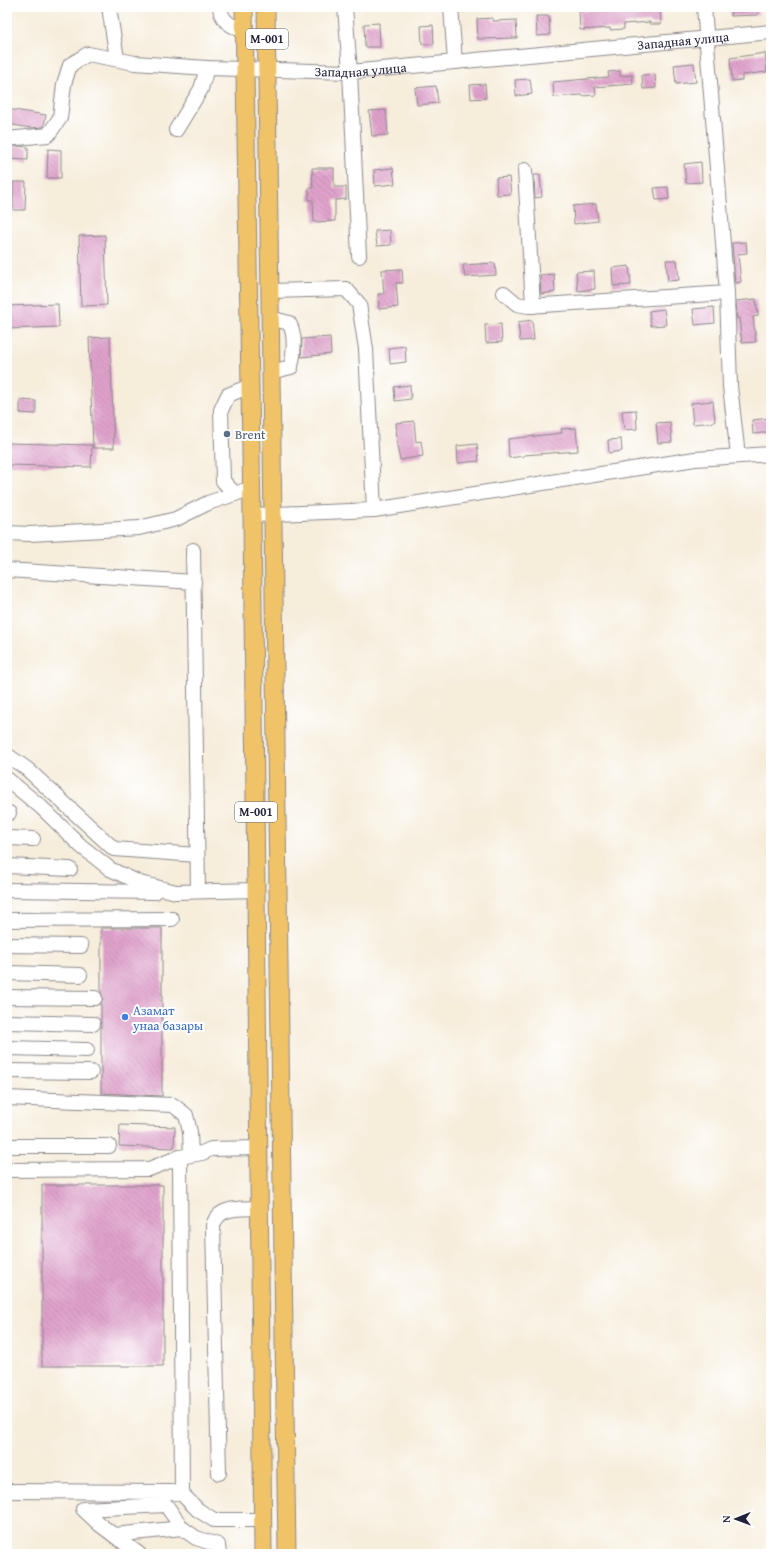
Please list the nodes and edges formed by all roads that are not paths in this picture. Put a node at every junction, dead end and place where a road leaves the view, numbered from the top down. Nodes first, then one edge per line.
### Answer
1 (109, 7) edge
2 (220, 7) edge
3 (244, 7) edge
4 (266, 7) edge
5 (345, 7) edge
6 (451, 7) edge
7 (704, 7) edge
8 (244, 32) junction
9 (771, 32) edge
10 (706, 37) junction
11 (117, 59) junction
12 (455, 62) junction
13 (207, 68) junction
14 (245, 70) junction
15 (267, 71) junction
16 (350, 72) junction
17 (176, 130) dead end
18 (7, 139) edge
19 (525, 170) dead end
20 (359, 256) dead end
21 (270, 291) junction
22 (504, 293) dead end
23 (727, 293) junction
24 (533, 306) junction
25 (271, 372) junction
26 (250, 379) junction
27 (771, 454) edge
28 (738, 456) junction
29 (252, 488) junction
30 (235, 494) junction
31 (374, 510) junction
32 (252, 515) junction
33 (274, 515) junction
34 (7, 533) edge
35 (193, 550) dead end
36 (7, 570) edge
37 (194, 582) junction
38 (7, 755) edge
39 (7, 780) edge
40 (7, 838) edge
41 (33, 839) dead end
42 (198, 855) junction
43 (7, 866) edge
44 (70, 869) dead end
45 (7, 890) edge
46 (257, 890) junction
47 (198, 891) junction
48 (176, 892) junction
49 (172, 919) dead end
50 (7, 920) edge
51 (7, 945) edge
52 (81, 946) dead end
53 (7, 973) edge
54 (80, 975) dead end
55 (7, 997) edge
56 (95, 998) dead end
57 (7, 1022) edge
58 (93, 1024) dead end
59 (7, 1048) edge
60 (87, 1050) dead end
61 (7, 1071) edge
62 (91, 1072) dead end
63 (7, 1098) edge
64 (7, 1146) edge
65 (109, 1146) dead end
66 (260, 1153) junction
67 (191, 1155) junction
68 (7, 1170) edge
69 (260, 1208) junction
70 (219, 1473) dead end
71 (7, 1491) edge
72 (182, 1494) junction
73 (262, 1520) junction
74 (182, 1528) junction
75 (114, 1535) junction
76 (139, 1554) edge
77 (219, 1554) edge
78 (263, 1554) edge
79 (287, 1554) edge

1 - 11 street
2 - 8 street
3 - 8 main road, M-001
4 - 15 main road, M-001
5 - 16 street
6 - 12 street
7 - 10 street
8 - 14 main road, M-001
9 - 10 street, Западная улица
10 - 12 street, Западная улица
10 - 23 street
11 - 13 street, Западная улица
11 - 18 street, Западная улица
12 - 16 street, Западная улица
13 - 14 street, Западная улица
13 - 17 street
14 - 15 street, Западная улица
14 - 26 main road, M-001
15 - 16 street, Западная улица
15 - 21 main road, M-001
16 - 20 street
19 - 24 street
21 - 25 main road, M-001
21 - 31 street
22 - 24 street
23 - 24 street
23 - 28 street
25 - 26 main road
25 - 33 main road, M-001
26 - 29 main road, M-001
26 - 30 street
27 - 28 street
28 - 31 street
29 - 30 street
29 - 32 main road, M-001
30 - 34 street
31 - 33 street
32 - 33 street
32 - 46 main road, M-001
33 - 79 main road, M-001
35 - 37 street
36 - 37 street
37 - 42 street
38 - 42 street
39 - 48 street
40 - 41 street
42 - 47 street
43 - 44 street
45 - 48 street
46 - 47 street
46 - 66 main road, M-001
47 - 48 street
49 - 50 street
51 - 52 street
53 - 54 street
55 - 56 street
57 - 58 street
59 - 60 street
61 - 62 street
63 - 67 street
64 - 65 street
66 - 67 street
66 - 69 main road, M-001
67 - 68 street
67 - 72 street
69 - 70 street
69 - 73 main road, M-001
71 - 72 street
72 - 73 street
73 - 78 main road, M-001
74 - 75 street
74 - 75 street
74 - 77 street
75 - 76 street

